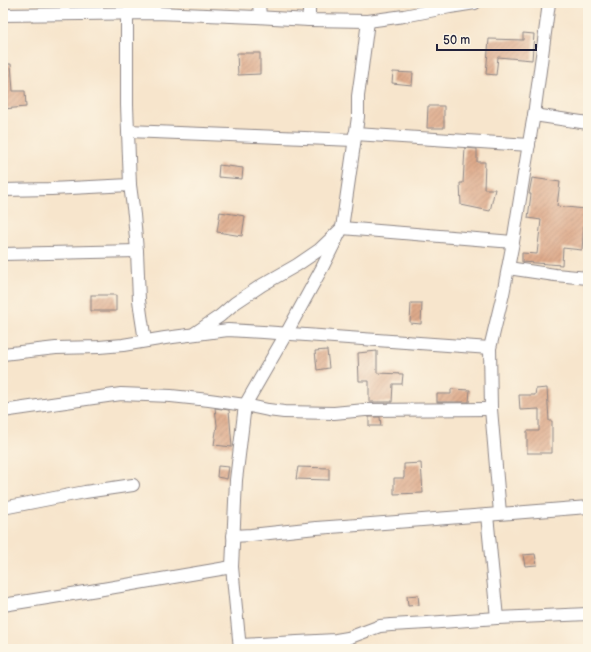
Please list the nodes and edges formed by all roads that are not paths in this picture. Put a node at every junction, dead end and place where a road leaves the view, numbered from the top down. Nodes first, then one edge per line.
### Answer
1 (259, 3) edge
2 (309, 3) edge
3 (475, 3) edge
4 (549, 3) edge
5 (127, 13) junction
6 (3, 15) edge
7 (260, 17) junction
8 (309, 20) junction
9 (368, 21) junction
10 (534, 115) junction
11 (588, 123) edge
12 (128, 131) junction
13 (354, 137) junction
14 (529, 144) junction
15 (130, 185) junction
16 (3, 190) edge
17 (342, 228) junction
18 (513, 242) junction
19 (137, 251) junction
20 (3, 254) edge
21 (508, 268) junction
22 (588, 278) edge
23 (193, 334) junction
24 (286, 334) junction
25 (145, 341) junction
26 (490, 348) junction
27 (3, 354) edge
28 (245, 405) junction
29 (491, 409) junction
30 (3, 411) edge
31 (133, 485) dead end
32 (588, 507) edge
33 (3, 508) edge
34 (500, 513) junction
35 (488, 515) junction
36 (233, 536) junction
37 (232, 567) junction
38 (3, 605) edge
39 (588, 614) edge
40 (497, 618) junction
41 (240, 647) edge

1 - 7 street
2 - 8 street
3 - 9 street
4 - 10 street
5 - 6 street
5 - 7 street
5 - 12 street
7 - 8 street
8 - 9 street
9 - 13 street
10 - 11 street
10 - 14 street
12 - 13 street
12 - 15 street
13 - 14 street
13 - 17 street
14 - 18 street
15 - 16 street
15 - 19 street
17 - 18 street
17 - 23 street
17 - 24 street
18 - 21 street
19 - 20 street
19 - 25 street
21 - 22 street
21 - 26 street
23 - 24 street
23 - 25 street
24 - 26 street
24 - 28 street
25 - 27 street
26 - 29 street
28 - 29 street
28 - 30 street
28 - 36 street
29 - 34 street
31 - 33 street
32 - 34 street
34 - 35 street
35 - 36 street
35 - 40 street
36 - 37 street
37 - 38 street
37 - 41 street
39 - 40 street
40 - 41 street

